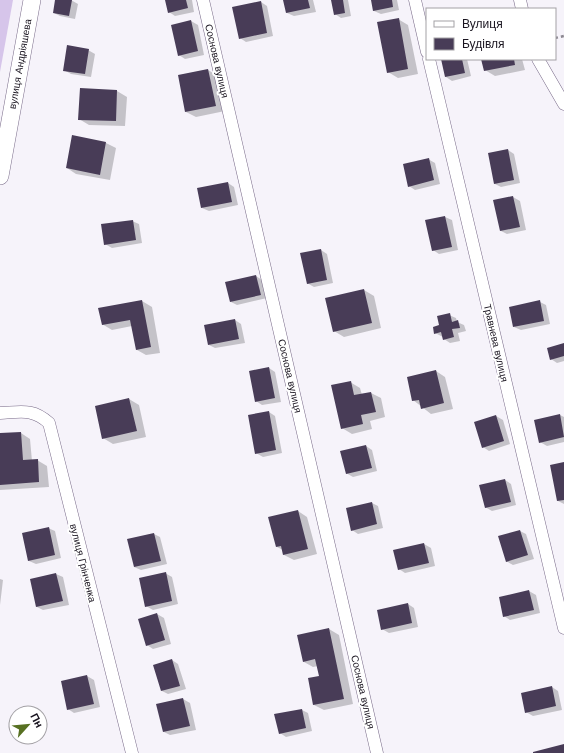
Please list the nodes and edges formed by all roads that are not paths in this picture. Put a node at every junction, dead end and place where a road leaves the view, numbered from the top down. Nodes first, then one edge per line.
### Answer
1 (32, 0) edge
2 (203, 0) edge
3 (415, 0) edge
4 (426, 48) edge
5 (429, 60) edge
6 (539, 60) edge
7 (564, 104) edge
8 (0, 176) edge
9 (0, 413) edge
10 (564, 628) edge
11 (132, 753) edge
12 (377, 753) edge

1 - 8 street, вулиця Андріяшева
2 - 12 street, Соснова вулиця
3 - 4 street
5 - 10 street, Травнева вулиця
6 - 7 street
9 - 11 street, вулиця Грінченка

